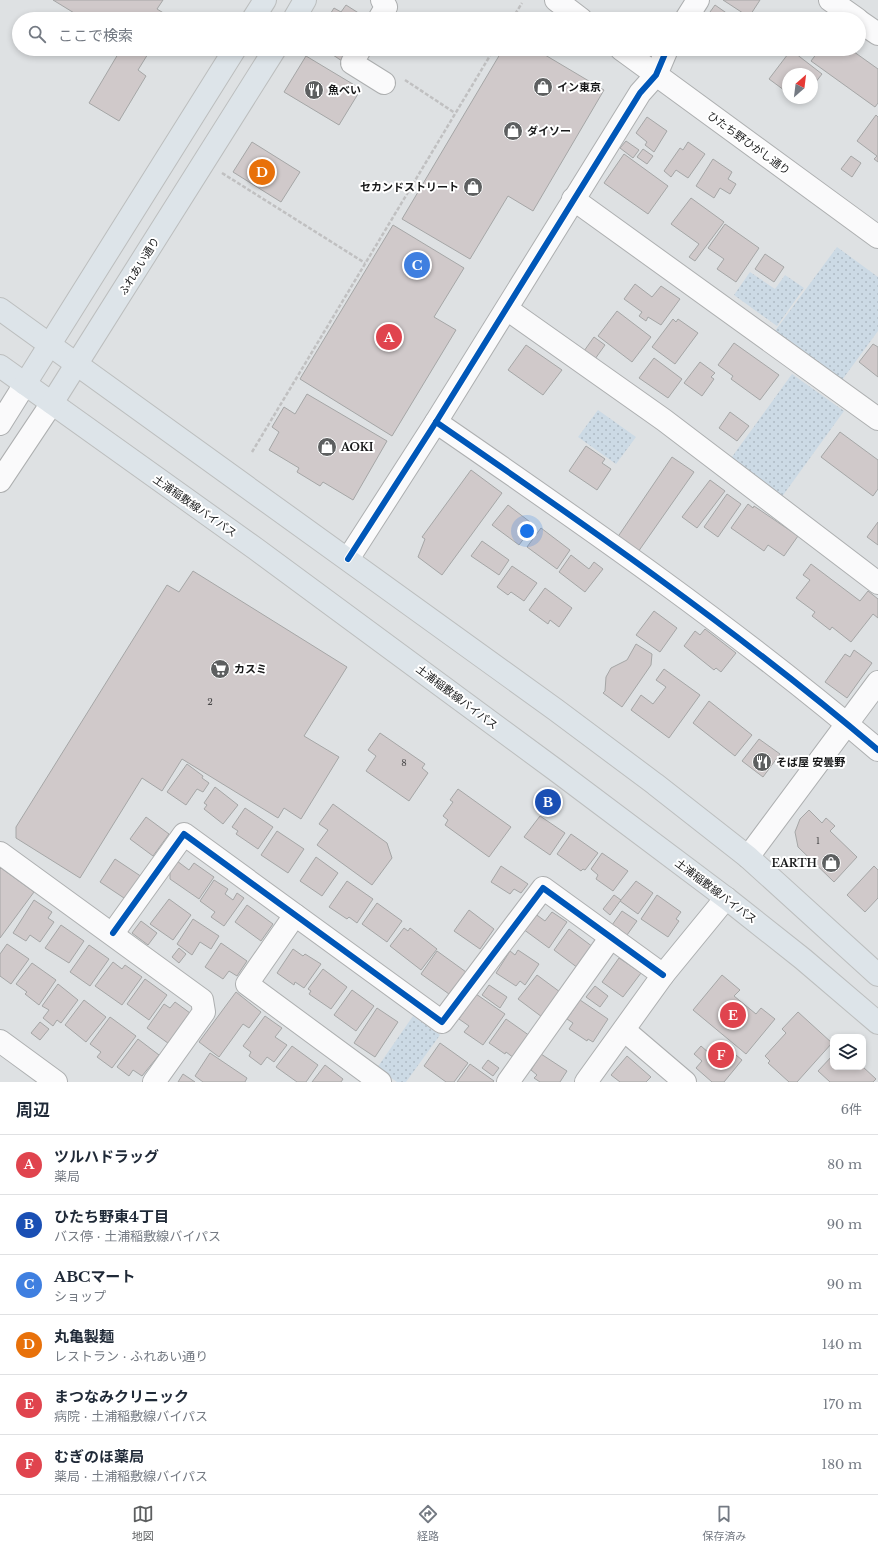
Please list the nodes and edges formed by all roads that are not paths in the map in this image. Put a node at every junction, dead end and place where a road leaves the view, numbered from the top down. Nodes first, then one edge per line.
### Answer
1 (265, 0) edge
2 (305, 0) edge
3 (382, 0) edge
4 (556, 0) edge
5 (698, 0) edge
6 (830, 0) edge
7 (258, 12) edge
8 (298, 12) edge
9 (383, 12) edge
10 (572, 12) edge
11 (690, 12) edge
12 (847, 12) edge
13 (866, 26) edge
14 (878, 34) edge
15 (231, 56) edge
16 (271, 56) edge
17 (356, 56) edge
18 (630, 56) edge
19 (664, 56) edge
20 (656, 76) junction
21 (394, 81) road end
22 (573, 200) junction
23 (878, 237) edge
24 (0, 309) edge
25 (506, 309) junction
26 (50, 344) junction
27 (77, 364) junction
28 (0, 366) edge
29 (25, 384) junction
30 (52, 403) junction
31 (878, 419) edge
32 (436, 422) junction
33 (0, 424) edge
34 (0, 481) edge
35 (348, 559) junction
36 (878, 583) edge
37 (878, 682) edge
38 (847, 724) junction
39 (878, 750) edge
40 (0, 853) edge
41 (748, 857) junction
42 (726, 898) junction
43 (295, 915) junction
44 (113, 934) junction
45 (611, 938) junction
46 (878, 975) edge
47 (663, 976) junction
48 (878, 1023) edge
49 (624, 1030) junction
50 (0, 1041) edge
51 (56, 1082) edge
52 (154, 1082) edge
53 (380, 1082) edge
54 (508, 1082) edge
55 (586, 1082) edge
56 (685, 1082) edge

1 - 7 main road
2 - 8 main road
3 - 9 street
4 - 10 street
5 - 11 street
6 - 12 street
13 - 14 street
15 - 26 main road
16 - 27 main road, ふれあい通り
17 - 21 street
18 - 20 street, ひたち野ひがし通り
19 - 20 street
20 - 22 street
20 - 23 street, ひたち野ひがし通り
22 - 25 street
22 - 31 street
24 - 26 main road
25 - 32 street
25 - 36 street
26 - 27 main road
26 - 29 main road
27 - 30 main road, ふれあい通り
27 - 35 main road
28 - 29 main road, 土浦稲敷線バイパス
29 - 30 main road, 土浦稲敷線バイパス
29 - 33 street
30 - 34 street, ふれあい通り
30 - 42 main road, 土浦稲敷線バイパス
32 - 35 street
32 - 38 street
35 - 41 main road
37 - 38 street
38 - 39 street
38 - 41 street
40 - 44 street
41 - 46 main road
42 - 47 street
42 - 48 main road, 土浦稲敷線バイパス
43 - 44 street
43 - 45 street
43 - 53 street
44 - 52 street
45 - 47 street
45 - 54 street
47 - 49 street
49 - 55 street
49 - 56 street
50 - 51 street

